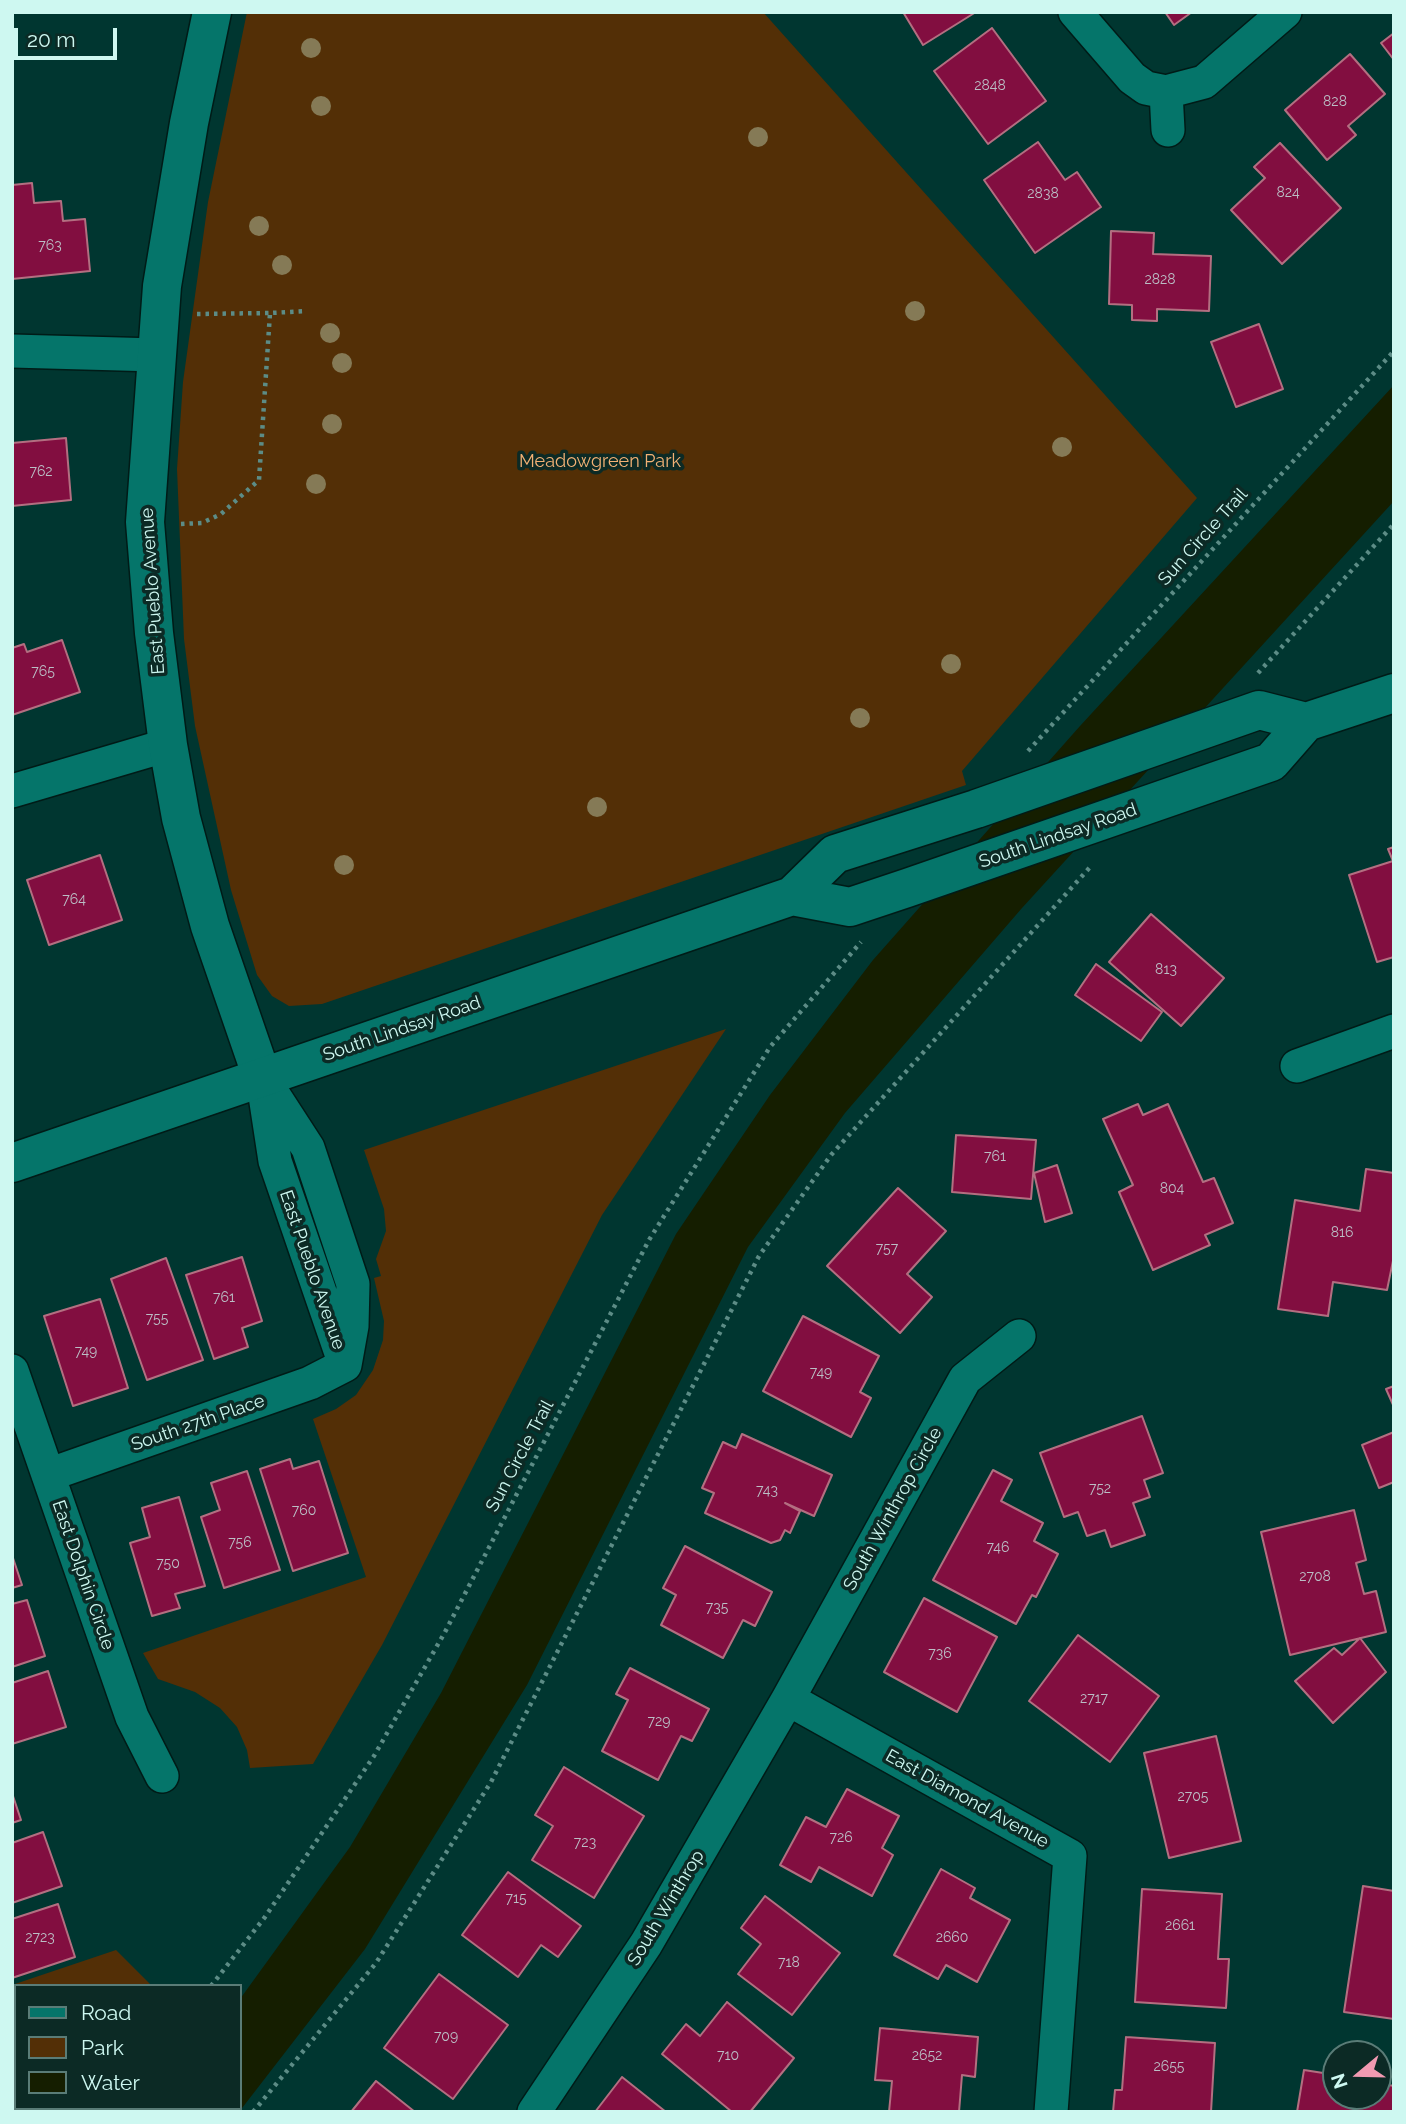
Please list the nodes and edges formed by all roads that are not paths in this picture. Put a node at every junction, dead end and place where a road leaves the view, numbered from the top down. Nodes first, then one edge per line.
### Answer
1 (212, 12) edge
2 (1075, 12) edge
3 (1285, 12) edge
4 (1166, 92) junction
5 (1168, 130) dead end
6 (12, 351) edge
7 (157, 355) junction
8 (1394, 692) edge
9 (1306, 722) junction
10 (168, 745) junction
11 (12, 791) edge
12 (792, 896) junction
13 (1394, 1031) edge
14 (1297, 1066) dead end
15 (262, 1077) junction
16 (12, 1163) edge
17 (1019, 1336) dead end
18 (345, 1365) joint
19 (12, 1371) edge
20 (48, 1475) junction
21 (788, 1699) junction
22 (162, 1776) dead end
23 (534, 2112) edge
24 (1051, 2112) edge

1 - 7 main road, East Pueblo Avenue
2 - 4 street
3 - 4 street
4 - 5 street
6 - 7 street
7 - 10 main road, East Pueblo Avenue
8 - 9 main road, South Lindsay Road
9 - 12 main road, South Lindsay Road
9 - 12 main road, South Lindsay Road
10 - 11 street
10 - 15 main road, East Pueblo Avenue
12 - 15 main road, South Lindsay Road
13 - 14 street
15 - 16 main road, South Lindsay Road
15 - 18 street, East Pueblo Avenue
17 - 21 street, South Winthrop Circle
18 - 20 street, South 27th Place
19 - 20 street, East Dolphin Circle
20 - 22 street, East Dolphin Circle
21 - 23 street, South Winthrop
21 - 24 street, East Diamond Avenue

